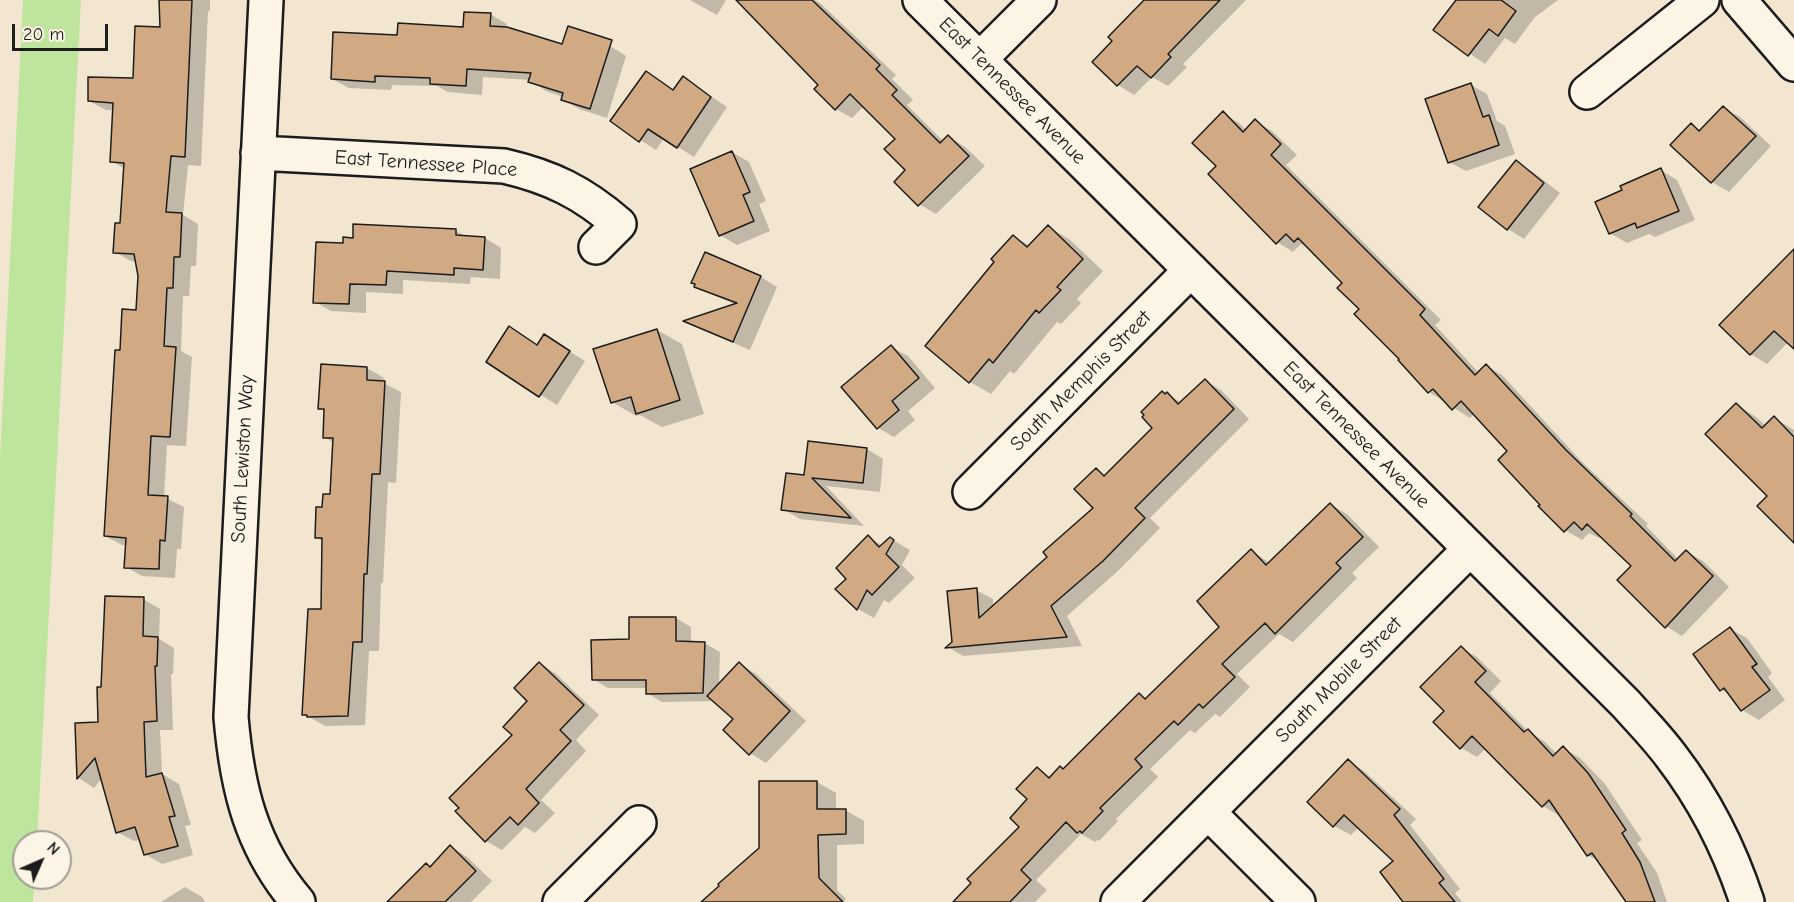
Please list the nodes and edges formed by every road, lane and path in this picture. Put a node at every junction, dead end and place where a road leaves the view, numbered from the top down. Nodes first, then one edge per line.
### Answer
1 (266, 0) edge
2 (920, 0) edge
3 (1039, 0) edge
4 (1702, 0) edge
5 (1739, 0) edge
6 (980, 59) junction
7 (1794, 64) edge
8 (1587, 92) dead end
9 (258, 153) junction
10 (596, 247) dead end
11 (1191, 270) junction
12 (970, 492) dead end
13 (1470, 549) junction
14 (1208, 812) junction
15 (639, 823) dead end
16 (298, 902) edge
17 (560, 902) edge
18 (1118, 902) edge
19 (1298, 902) edge
20 (1747, 902) edge

1 - 9 street, South Lewiston Way
2 - 6 street, East Tennessee Avenue
3 - 6 street
4 - 8 street
5 - 7 street
6 - 11 street, East Tennessee Avenue
9 - 10 street, East Tennessee Place
9 - 16 street, South Lewiston Way
11 - 12 street, South Memphis Street
11 - 13 street, East Tennessee Avenue
13 - 14 street, South Mobile Street
13 - 20 street, East Tennessee Avenue
14 - 18 street, South Mobile Street
14 - 19 street
15 - 17 street

